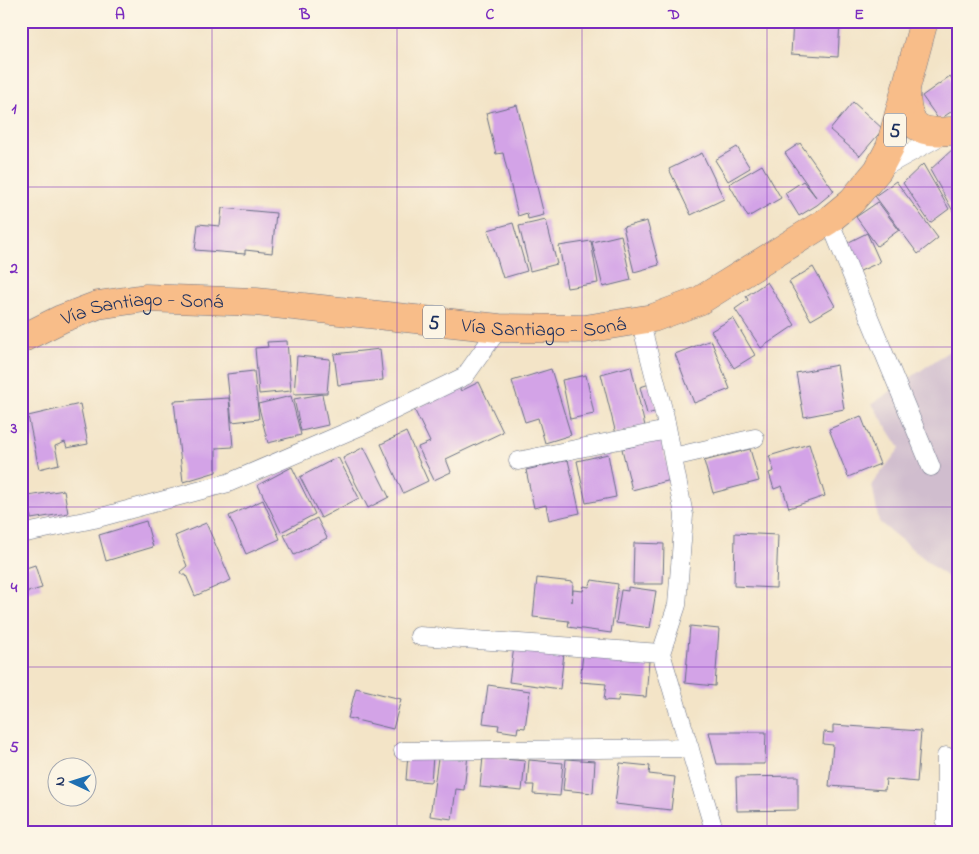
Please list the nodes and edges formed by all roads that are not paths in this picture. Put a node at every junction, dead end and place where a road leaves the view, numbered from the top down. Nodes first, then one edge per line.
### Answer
1 (924, 21) edge
2 (906, 88) junction
3 (954, 129) edge
4 (878, 170) junction
5 (829, 220) junction
6 (640, 320) junction
7 (499, 328) junction
8 (21, 339) edge
9 (667, 430) junction
10 (755, 438) dead end
11 (673, 457) junction
12 (518, 461) dead end
13 (930, 467) dead end
14 (21, 534) edge
15 (419, 636) dead end
16 (661, 653) junction
17 (690, 748) junction
18 (403, 751) dead end
19 (946, 756) dead end
20 (715, 833) edge
21 (946, 833) edge

1 - 2 main road, 5
2 - 3 main road
2 - 4 main road, 5
3 - 4 street
4 - 5 main road, Vía Santiago - Soná / 5
5 - 6 main road, Vía Santiago - Soná / 5
5 - 13 street
6 - 7 main road, Vía Santiago - Soná / 5
6 - 9 street
7 - 8 main road, Vía Santiago - Soná / 5
7 - 14 street
9 - 11 street
9 - 12 street
10 - 11 street
11 - 16 street
15 - 16 street
16 - 17 street
17 - 18 street
17 - 20 street
19 - 21 street

